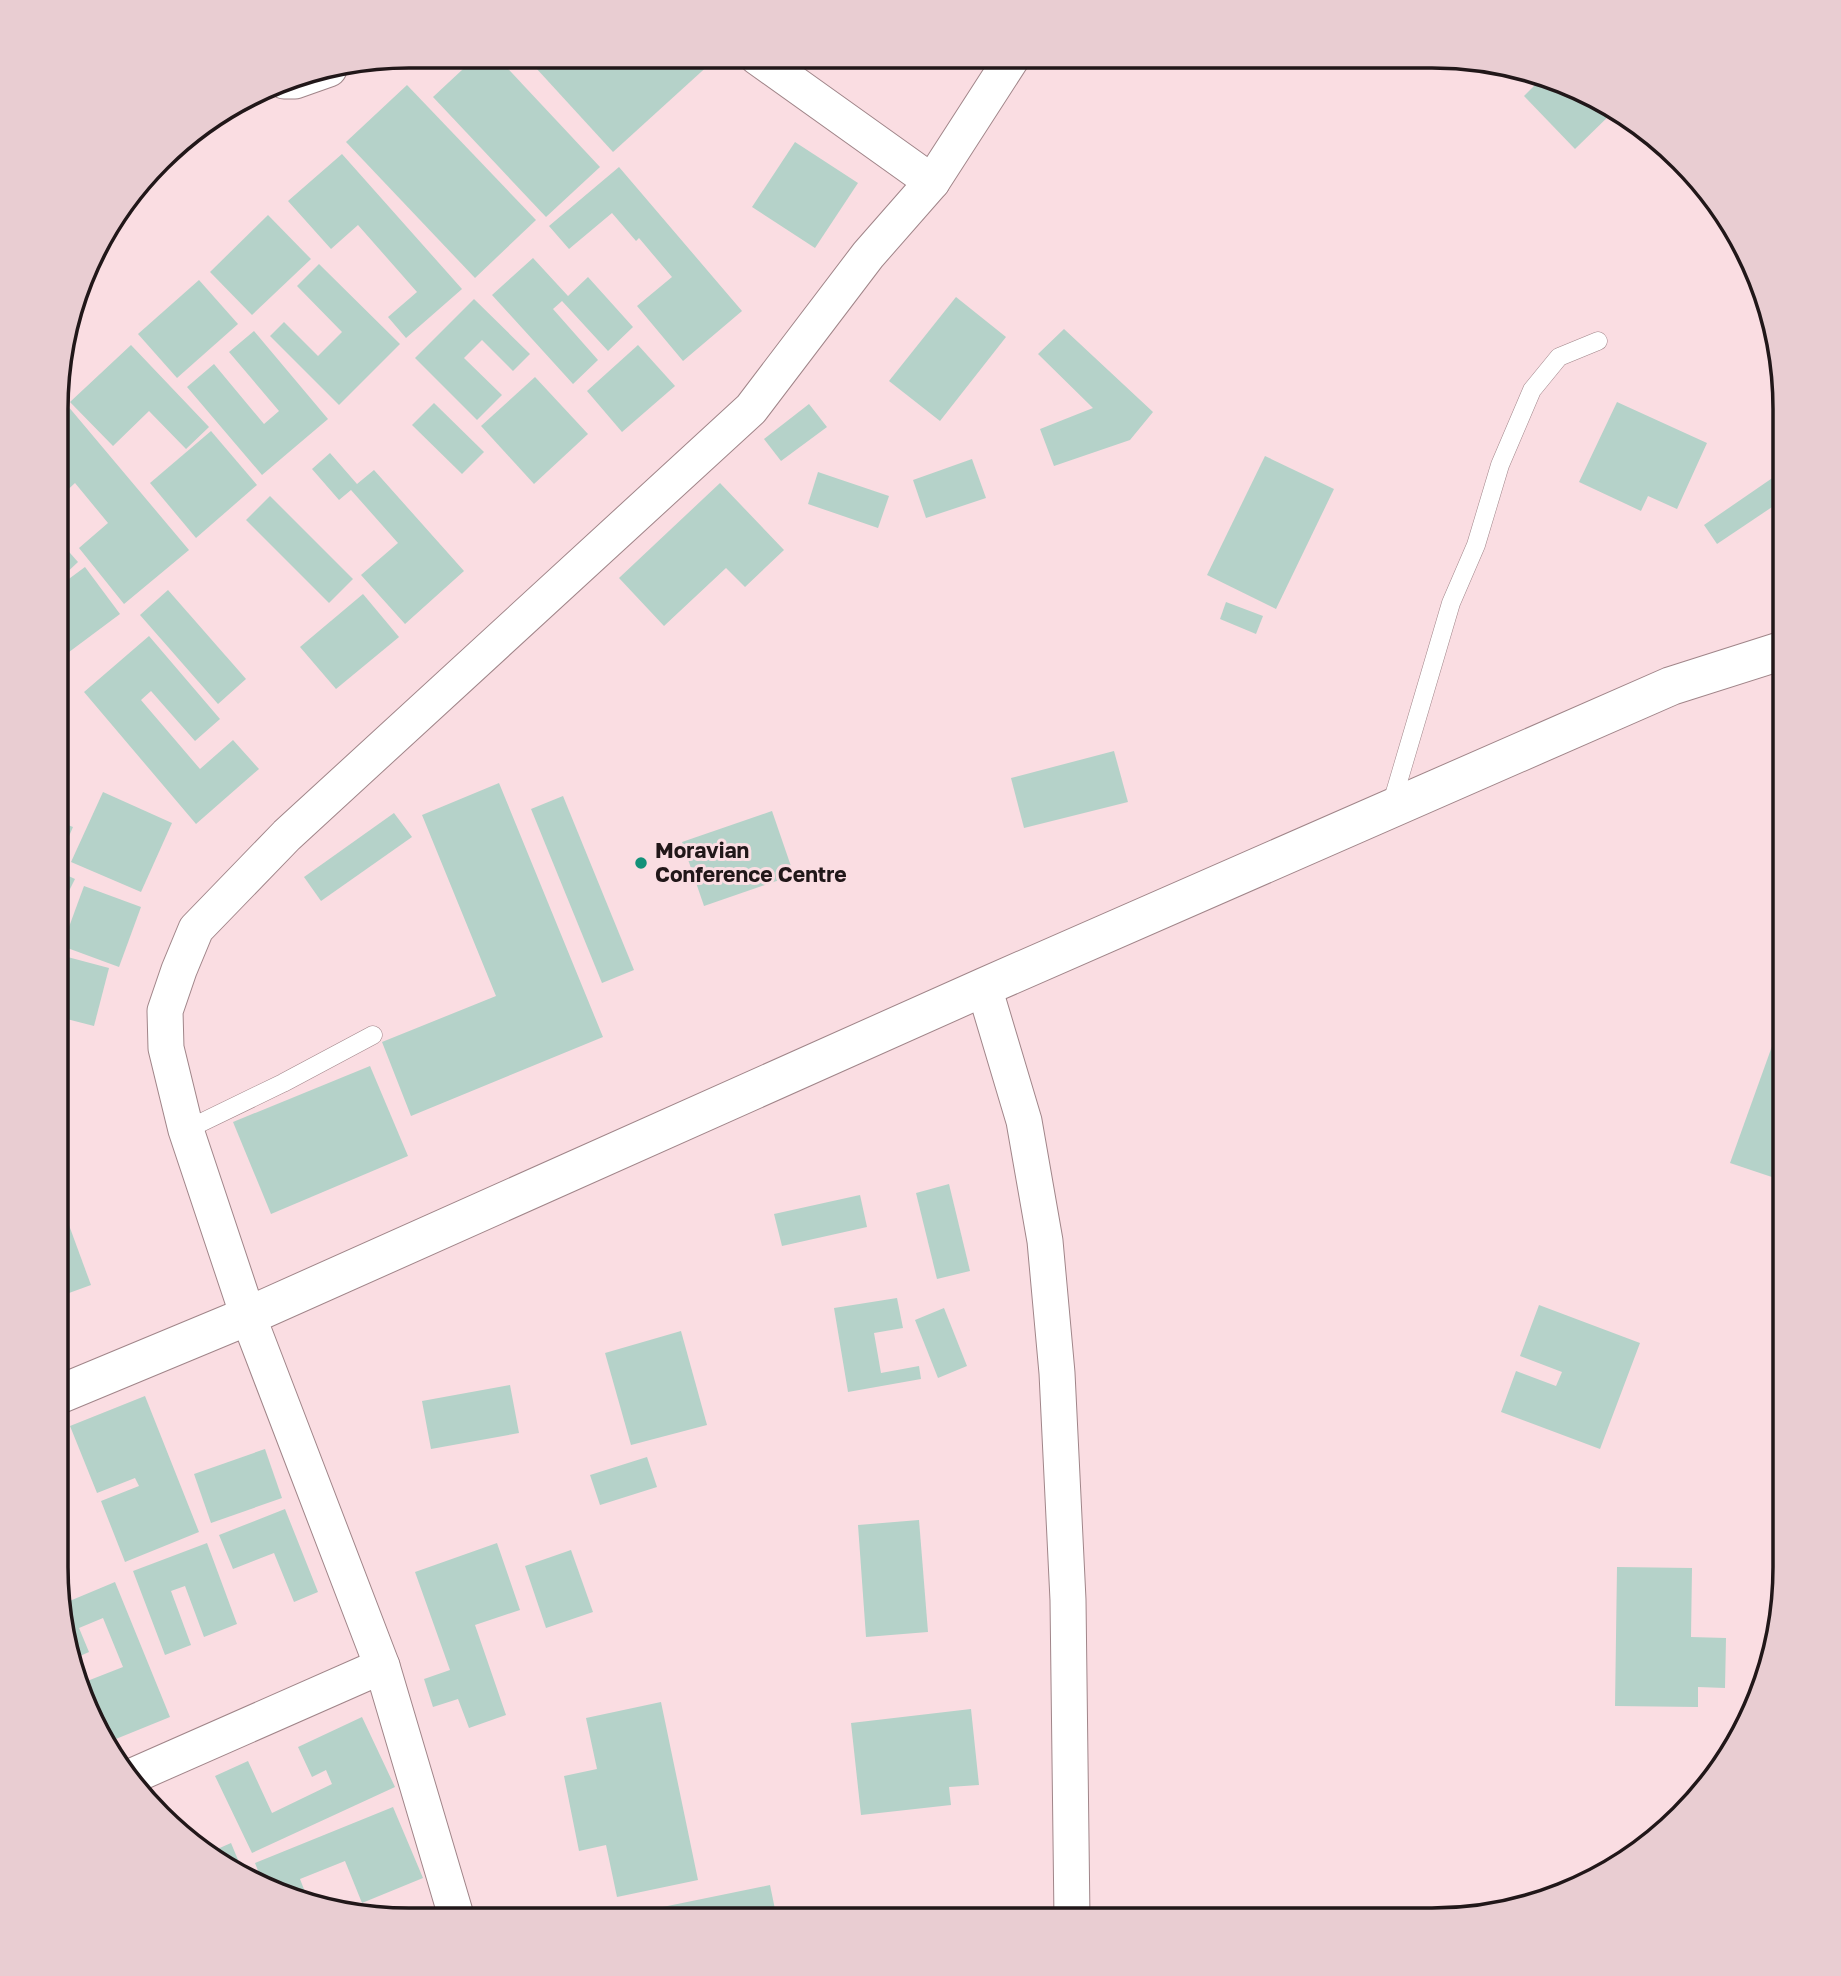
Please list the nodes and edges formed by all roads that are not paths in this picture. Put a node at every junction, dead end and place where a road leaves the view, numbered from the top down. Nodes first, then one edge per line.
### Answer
1 (772, 68) edge
2 (1006, 68) edge
3 (932, 182) junction
4 (1598, 341) dead end
5 (1773, 654) edge
6 (1390, 810) junction
7 (984, 987) junction
8 (373, 1035) dead end
9 (186, 1130) junction
10 (248, 1316) junction
11 (68, 1391) edge
12 (382, 1666) junction
13 (139, 1773) edge
14 (454, 1908) edge
15 (1072, 1908) edge

1 - 3 street
2 - 3 street
3 - 9 street
4 - 6 lane
5 - 6 street
6 - 7 street
7 - 10 street
7 - 15 street
8 - 9 lane
9 - 10 street
10 - 11 street
10 - 12 street
12 - 13 street
12 - 14 street

